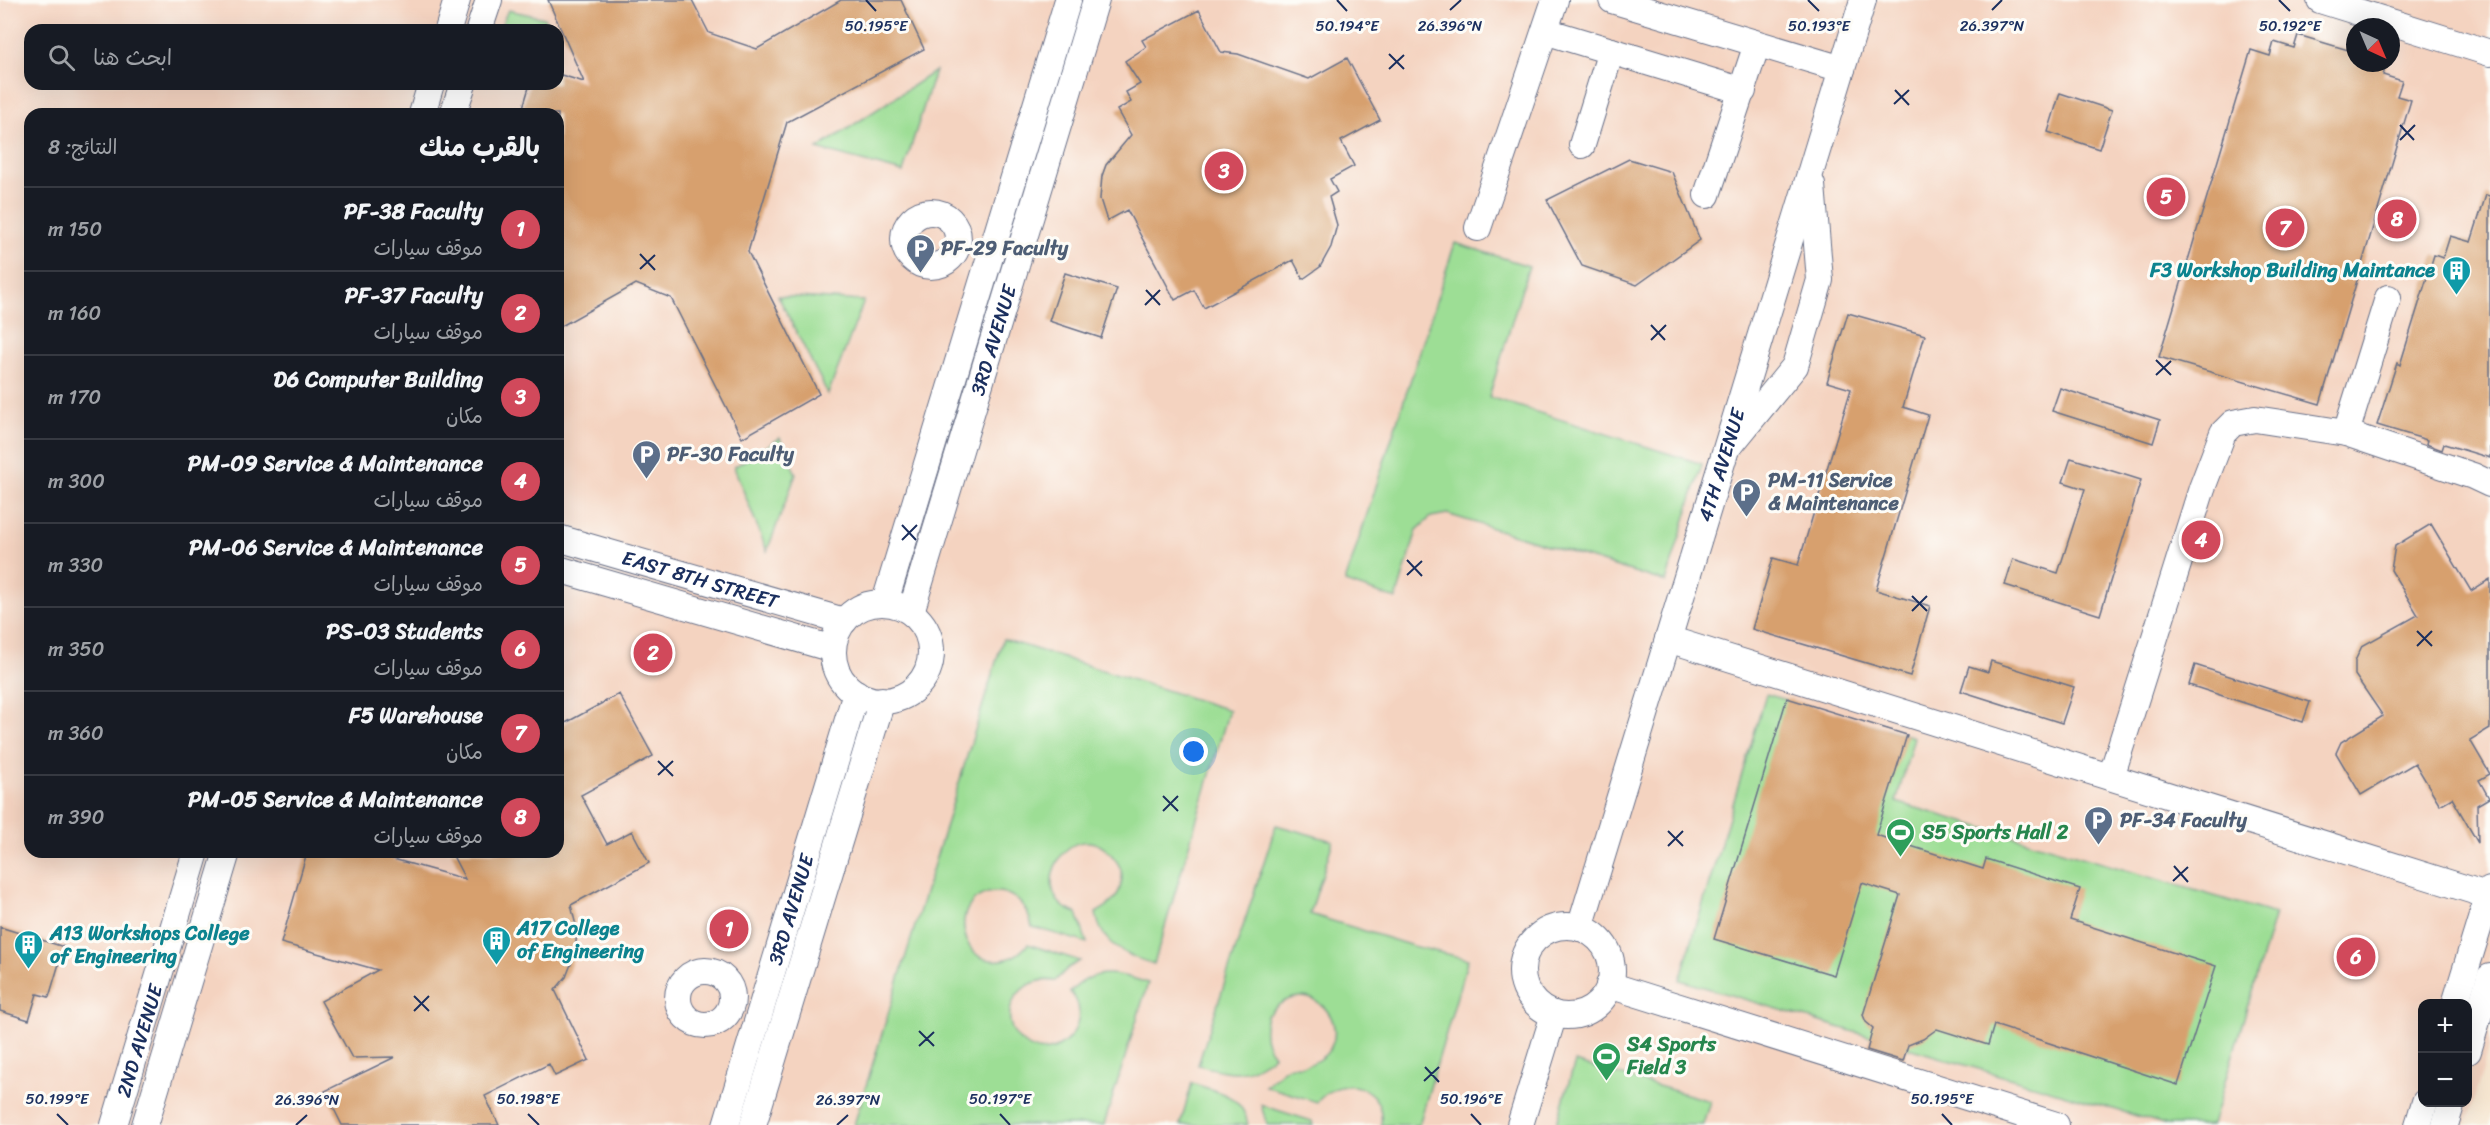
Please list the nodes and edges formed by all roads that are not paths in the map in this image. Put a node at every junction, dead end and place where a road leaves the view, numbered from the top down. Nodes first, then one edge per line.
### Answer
1 (457, 0) edge
2 (489, 0) edge
3 (1068, 0) edge
4 (1095, 0) edge
5 (1555, 0) edge
6 (1612, 0) edge
7 (1863, 0) edge
8 (2320, 0) edge
9 (450, 24) edge
10 (481, 24) edge
11 (1545, 31) junction
12 (1757, 44) junction
13 (1611, 51) junction
14 (2490, 52) edge
15 (1842, 69) junction
16 (429, 90) edge
17 (461, 90) edge
18 (1743, 91) junction
19 (424, 108) edge
20 (455, 108) edge
21 (1582, 145) dead end
22 (1811, 170) junction
23 (1707, 195) dead end
24 (1000, 222) junction
25 (1478, 228) dead end
26 (982, 284) junction
27 (2388, 298) dead end
28 (2346, 433) junction
29 (1725, 451) junction
30 (2490, 484) edge
31 (564, 540) edge
32 (564, 571) edge
33 (885, 602) junction
34 (911, 612) junction
35 (844, 621) junction
36 (1668, 639) junction
37 (833, 649) junction
38 (856, 693) junction
39 (882, 700) junction
40 (2111, 777) junction
41 (194, 858) edge
42 (225, 858) edge
43 (2489, 894) edge
44 (1580, 928) junction
45 (2490, 977) edge
46 (1609, 985) junction
47 (767, 988) junction
48 (2457, 999) edge
49 (1554, 1014) junction
50 (2472, 1038) edge
51 (752, 1039) junction
52 (2423, 1107) edge
53 (2450, 1107) edge
54 (114, 1125) edge
55 (145, 1125) edge
56 (726, 1125) edge
57 (753, 1125) edge
58 (1520, 1125) edge
59 (2056, 1125) edge
60 (2418, 1125) edge
61 (2445, 1125) edge

1 - 9 street
2 - 10 street
3 - 24 street, 3RD AVENUE
4 - 34 street, 3RD AVENUE
5 - 11 street
6 - 12 street
7 - 15 street, 4TH AVENUE
8 - 14 street
11 - 13 street
11 - 25 street
12 - 15 street
12 - 18 street
13 - 18 street
13 - 21 street
15 - 22 street, 4TH AVENUE
16 - 19 street
17 - 20 street
18 - 23 street
22 - 29 street, 4TH AVENUE
22 - 29 street
24 - 26 street, 3RD AVENUE
24 - 26 street
26 - 33 street, 3RD AVENUE
27 - 28 street
28 - 30 street
28 - 40 street
29 - 36 street, 4TH AVENUE
31 - 35 street, EAST 8TH STREET
32 - 37 street, EAST 8TH STREET
33 - 34 street
33 - 35 street
34 - 39 street
35 - 37 street
36 - 40 street
36 - 44 street, 4TH AVENUE
37 - 38 street
38 - 39 street
38 - 47 street, 3RD AVENUE
39 - 57 street, 3RD AVENUE
40 - 43 street
41 - 54 street, 2ND AVENUE
42 - 55 street, 2ND AVENUE
43 - 48 street
44 - 46 street
44 - 49 street
45 - 50 street
46 - 49 street
46 - 59 street
47 - 51 street, 3RD AVENUE
47 - 51 street
49 - 58 street
51 - 56 street, 3RD AVENUE
52 - 60 street
53 - 61 street

